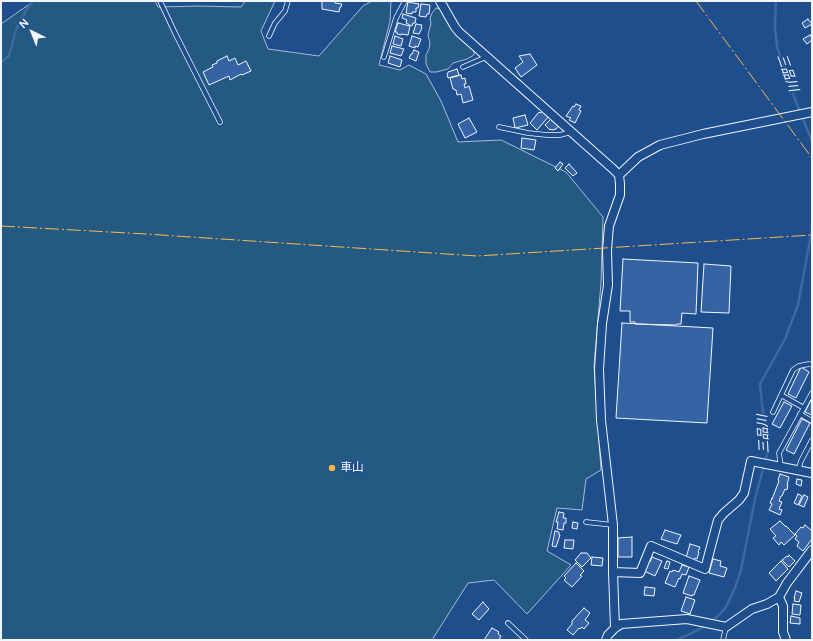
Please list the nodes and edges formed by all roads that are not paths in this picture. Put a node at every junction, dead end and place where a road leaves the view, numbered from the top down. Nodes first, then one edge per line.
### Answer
1 (160, 1) edge
2 (288, 1) edge
3 (405, 1) edge
4 (440, 1) edge
5 (269, 36) dead end
6 (384, 57) dead end
7 (487, 57) junction
8 (463, 67) dead end
9 (812, 112) edge
10 (220, 122) dead end
11 (499, 127) dead end
12 (572, 132) junction
13 (619, 175) junction
14 (812, 365) edge
15 (812, 393) edge
16 (781, 396) junction
17 (804, 408) junction
18 (773, 412) dead end
19 (800, 414) junction
20 (812, 421) edge
21 (812, 440) edge
22 (781, 468) junction
23 (798, 471) junction
24 (812, 473) edge
25 (586, 522) dead end
26 (613, 525) junction
27 (812, 550) edge
28 (613, 572) junction
29 (780, 597) junction
30 (508, 623) dead end
31 (726, 627) junction
32 (615, 628) junction
33 (526, 640) edge
34 (606, 640) edge
35 (723, 640) edge
36 (786, 640) edge

1 - 10 lane
2 - 5 lane
3 - 6 lane
4 - 7 street
7 - 8 lane
7 - 12 street
9 - 13 street
11 - 12 lane
12 - 13 street
13 - 26 street
14 - 16 lane
15 - 17 lane
16 - 17 lane
16 - 18 lane
17 - 19 lane
19 - 20 lane
19 - 22 lane
21 - 23 lane
22 - 23 street
22 - 28 street
23 - 24 street
25 - 26 lane
26 - 28 street
27 - 29 street
28 - 32 street
29 - 31 street
29 - 36 street
30 - 33 lane
31 - 32 street
31 - 35 lane
32 - 34 street

